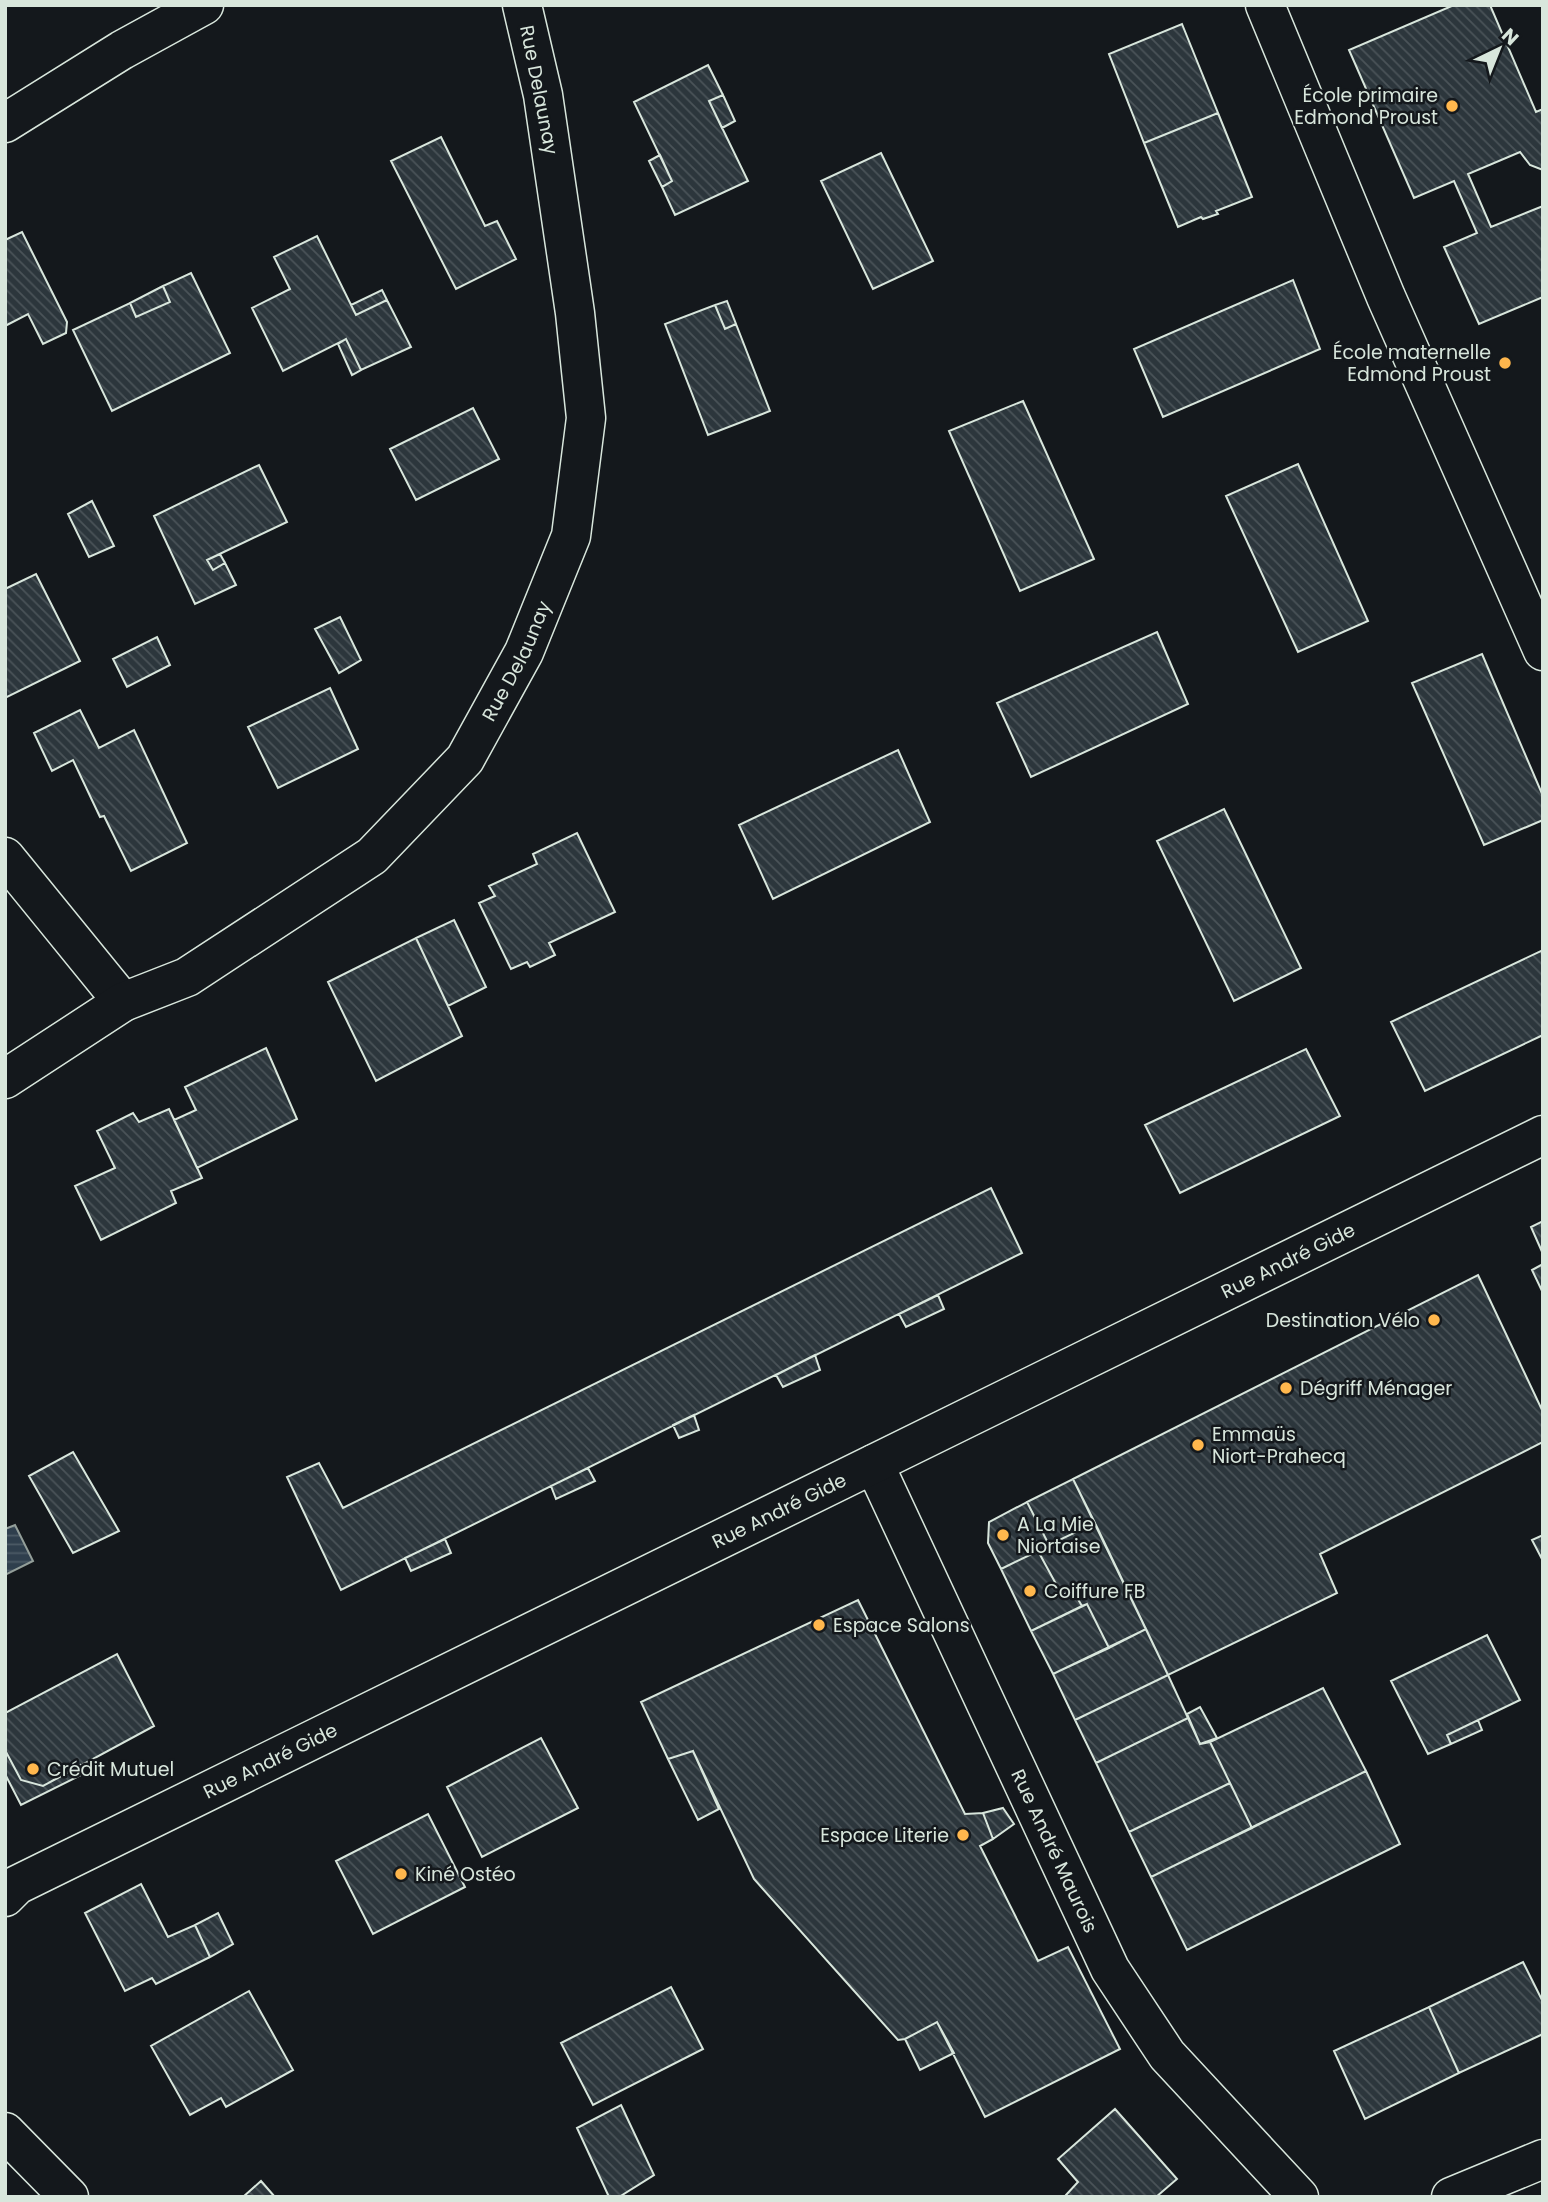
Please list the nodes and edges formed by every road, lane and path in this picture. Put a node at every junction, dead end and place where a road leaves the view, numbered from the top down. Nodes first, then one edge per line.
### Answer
1 (204, 5) edge
2 (522, 5) edge
3 (1265, 5) edge
4 (5, 123) edge
5 (1543, 651) edge
6 (5, 857) edge
7 (123, 1002) junction
8 (5, 1079) edge
9 (1543, 1135) edge
10 (874, 1464) junction
11 (9, 1889) edge
12 (5, 2132) edge
13 (1543, 2159) edge
14 (20, 2160) edge
15 (69, 2197) edge
16 (1299, 2197) edge
17 (1451, 2197) edge

1 - 4 street
2 - 7 street, Rue Delaunay
3 - 5 street
6 - 7 street
7 - 8 street, Rue Delaunay
9 - 10 street, Rue André Gide
10 - 11 street, Rue André Gide
10 - 16 street, Rue André Maurois
12 - 14 street
13 - 17 street
14 - 15 street

